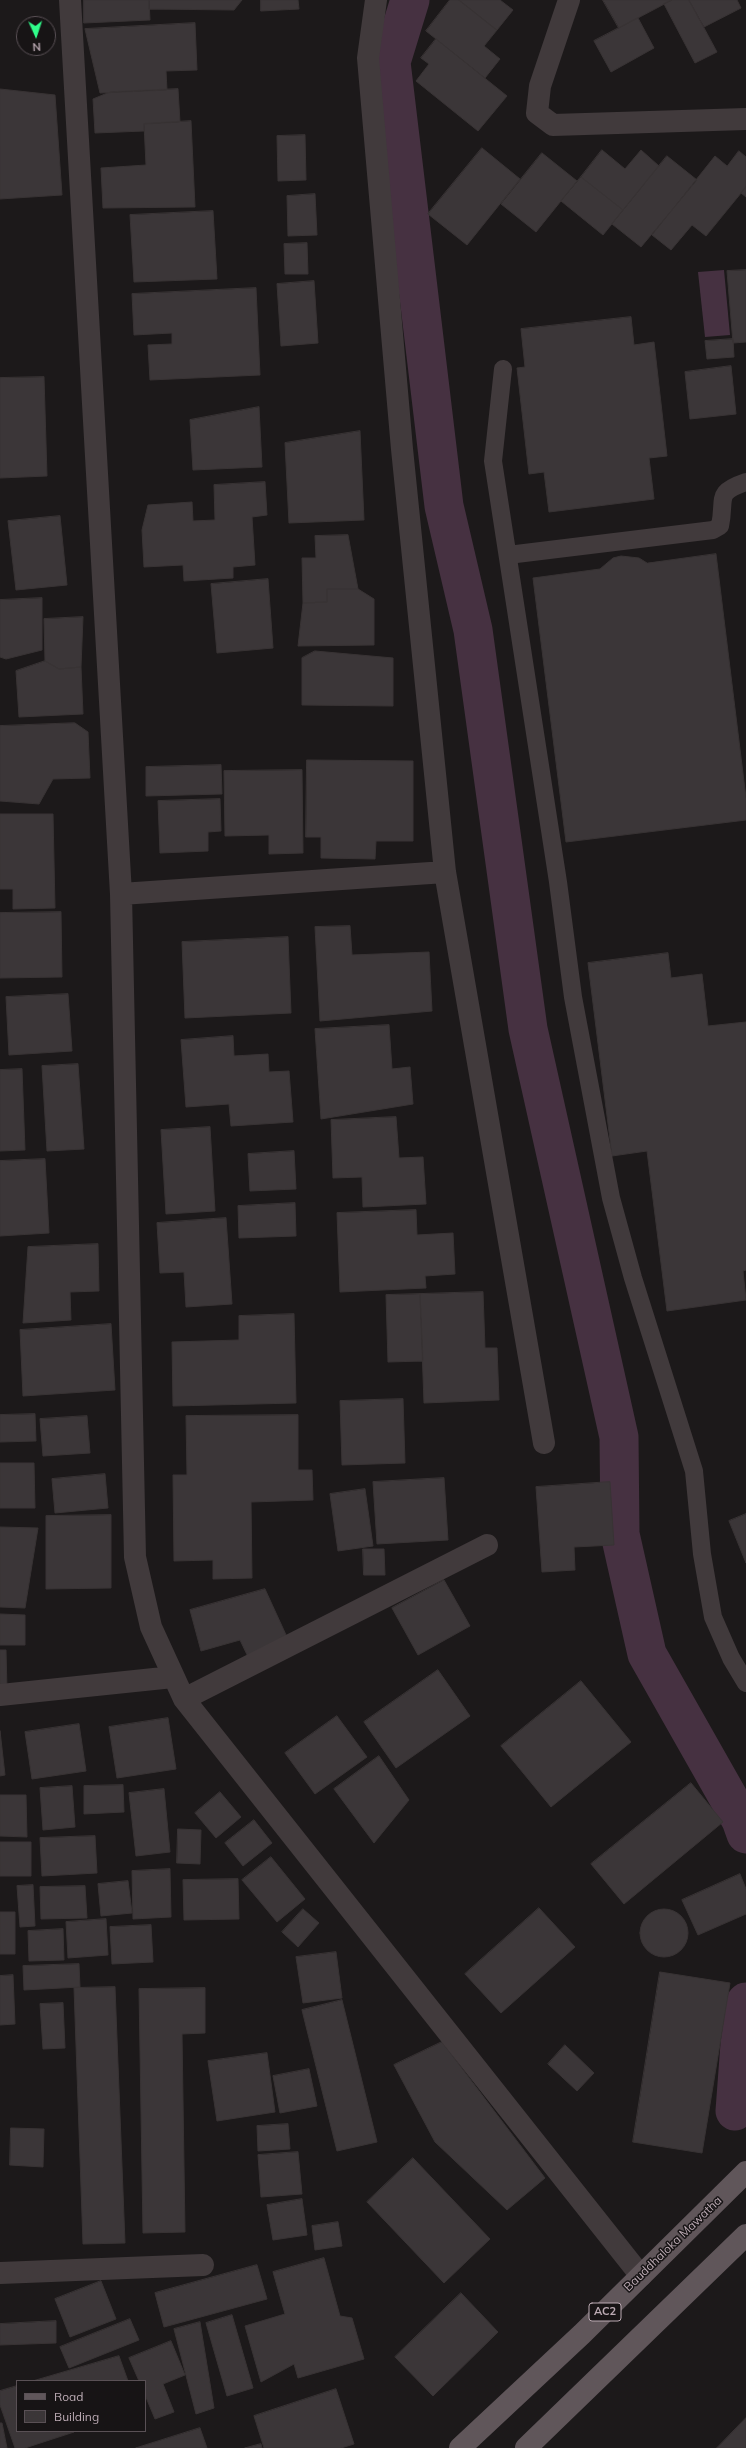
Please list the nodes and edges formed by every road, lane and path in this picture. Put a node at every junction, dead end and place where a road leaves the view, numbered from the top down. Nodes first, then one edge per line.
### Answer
1 (70, 0) edge
2 (376, 0) edge
3 (569, 0) edge
4 (746, 119) edge
5 (503, 369) dead end
6 (746, 482) edge
7 (508, 555) junction
8 (445, 872) junction
9 (121, 894) junction
10 (544, 1443) dead end
11 (487, 1544) dead end
12 (173, 1677) junction
13 (746, 1683) edge
14 (0, 1695) edge
15 (184, 1699) junction
16 (746, 2172) edge
17 (744, 2241) edge
18 (203, 2265) dead end
19 (0, 2273) edge
20 (641, 2276) junction
21 (460, 2448) edge
22 (526, 2448) edge

1 - 9 street
2 - 8 street
3 - 4 street
5 - 7 lane
6 - 7 lane
7 - 13 lane
8 - 9 street
8 - 10 street
9 - 12 street
11 - 15 street
12 - 14 street
12 - 15 street
15 - 20 street
16 - 20 main road, Bauddhaloka Mawatha / AC2
17 - 22 main road
18 - 19 street
20 - 21 main road, Bauddhaloka Mawatha / AC2

